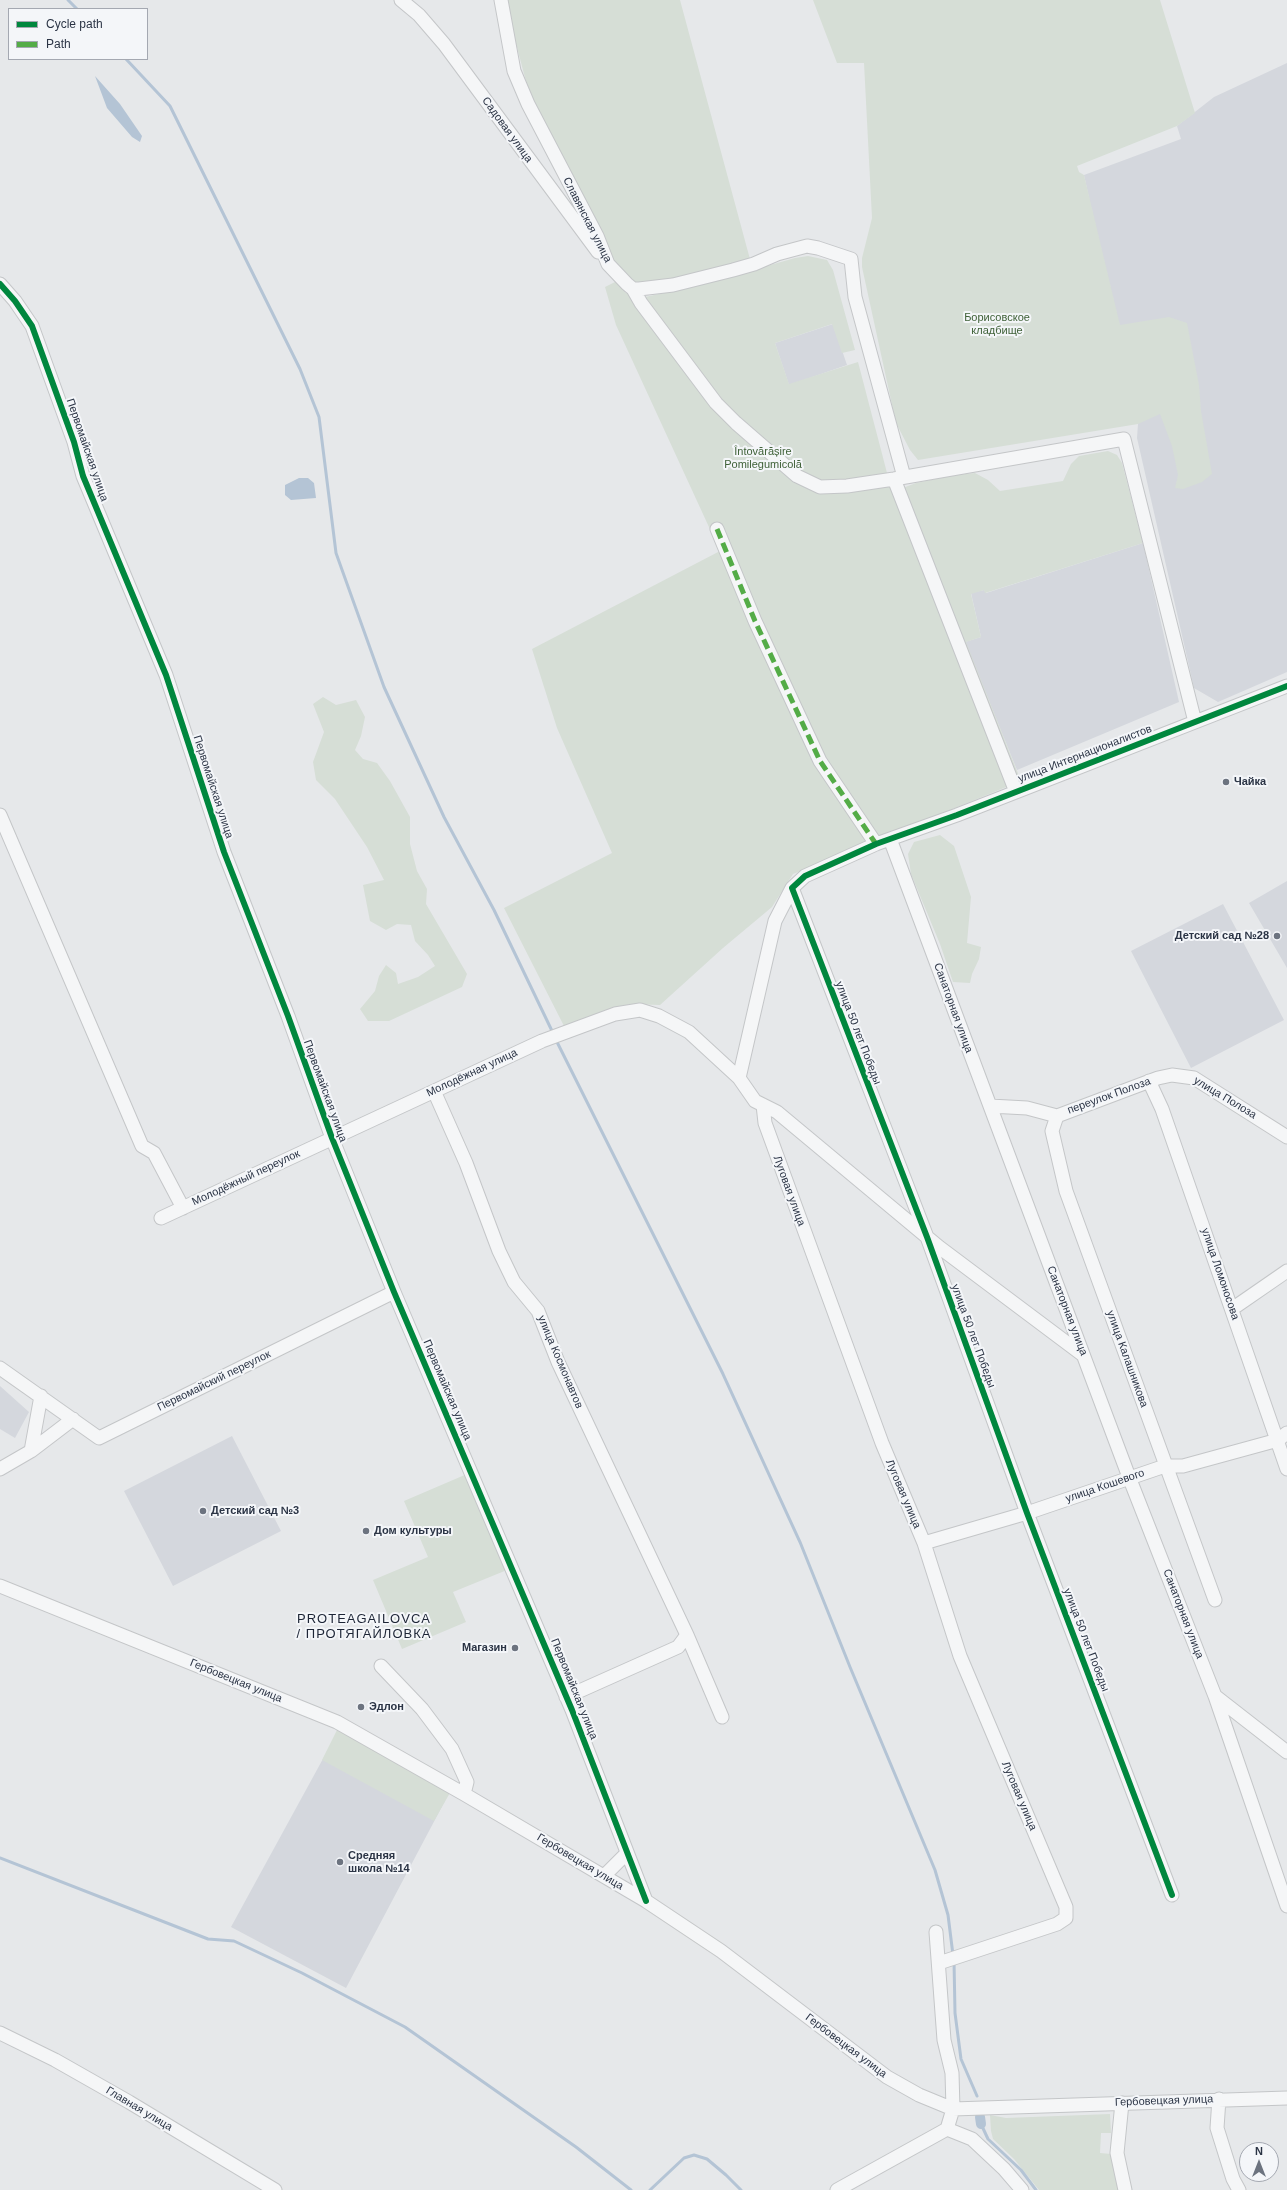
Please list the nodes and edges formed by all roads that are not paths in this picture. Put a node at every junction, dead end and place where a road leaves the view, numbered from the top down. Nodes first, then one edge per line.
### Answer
1 (401, 0) edge
2 (501, 0) edge
3 (608, 264) junction
4 (0, 284) edge
5 (633, 289) junction
6 (899, 478) junction
7 (717, 529) dead end
8 (1287, 686) edge
9 (1195, 722) junction
10 (1016, 792) junction
11 (0, 815) edge
12 (890, 839) junction
13 (876, 844) junction
14 (792, 888) junction
15 (739, 1078) junction
16 (1154, 1080) junction
17 (434, 1091) junction
18 (763, 1105) junction
19 (990, 1106) junction
20 (1057, 1116) junction
21 (1287, 1137) edge
22 (332, 1138) junction
23 (183, 1208) junction
24 (161, 1218) dead end
25 (926, 1237) junction
26 (1287, 1271) edge
27 (394, 1292) junction
28 (1232, 1309) junction
29 (1083, 1355) junction
30 (0, 1368) edge
31 (41, 1396) junction
32 (73, 1419) junction
33 (1282, 1436) edge
34 (31, 1451) junction
35 (1165, 1466) junction
36 (0, 1469) edge
37 (1287, 1469) edge
38 (1129, 1477) junction
39 (1027, 1514) junction
40 (924, 1543) junction
41 (0, 1586) edge
42 (1215, 1600) dead end
43 (687, 1635) junction
44 (380, 1666) dead end
45 (566, 1696) junction
46 (1215, 1696) junction
47 (722, 1717) dead end
48 (1287, 1752) edge
49 (464, 1794) junction
50 (627, 1853) junction
51 (604, 1876) junction
52 (1172, 1895) dead end
53 (646, 1901) junction
54 (1287, 1906) edge
55 (936, 1932) dead end
56 (949, 1960) junction
57 (0, 2033) edge
58 (1287, 2098) edge
59 (1219, 2099) junction
60 (1122, 2103) junction
61 (953, 2109) junction
62 (948, 2129) junction
63 (275, 2190) edge
64 (837, 2190) edge
65 (1022, 2190) edge
66 (1125, 2190) edge
67 (1239, 2190) edge

1 - 3 street, Садовая улица
2 - 3 street, Славянская улица
3 - 5 street, Славянская улица
4 - 22 street, Первомайская улица
5 - 6 street, Славянская улица
5 - 6 street
6 - 9 street, Славянская улица
6 - 10 street
7 - 13 street
8 - 9 street, улица Интернационалистов
9 - 10 street, улица Интернационалистов
10 - 12 street, улица Интернационалистов
11 - 23 street
12 - 13 street
12 - 19 street, Санаторная улица
13 - 14 street
14 - 15 street
14 - 25 street, улица 50 лет Победы
15 - 17 street, Молодёжная улица
15 - 18 street, Молодёжная улица
16 - 20 street, переулок Полоза
16 - 21 street, улица Полоза
16 - 28 street, улица Ломоносова
17 - 22 street, Молодёжная улица
17 - 43 street, улица Космонавтов
18 - 25 street, Молодёжная улица
18 - 40 street, Луговая улица
19 - 20 street, переулок Полоза
19 - 29 street, Санаторная улица
20 - 35 street, улица Калашникова
22 - 23 street, Молодёжный переулок
22 - 27 street, Первомайская улица
23 - 24 street, Молодёжный переулок
25 - 29 street, Молодёжная улица
25 - 39 street, улица 50 лет Победы
26 - 28 street
27 - 32 street, Первомайский переулок
27 - 45 street, Первомайская улица
28 - 33 street, улица Ломоносова
29 - 38 street, Санаторная улица
30 - 31 street, Первомайский переулок
31 - 32 street, Первомайский переулок
31 - 34 street
32 - 34 street
33 - 35 street, улица Кошевого
33 - 37 street, улица Ломоносова
34 - 36 street
35 - 38 street, улица Кошевого
35 - 42 street, улица Калашникова
38 - 39 street, улица Кошевого
38 - 46 street, Санаторная улица
39 - 40 street, улица Кошевого
39 - 52 street, улица 50 лет Победы
40 - 56 street, Луговая улица
41 - 49 street, Гербовецкая улица
43 - 45 street
43 - 47 street, улица Космонавтов
44 - 49 street
45 - 50 street, Первомайская улица
46 - 48 street
46 - 54 street, Санаторная улица
49 - 51 street, Гербовецкая улица
50 - 51 street
50 - 53 street, Первомайская улица
51 - 53 street, Гербовецкая улица
53 - 61 street, Гербовецкая улица
55 - 56 street
56 - 61 street
57 - 63 street, Главная улица
58 - 59 street, Гербовецкая улица
59 - 60 street, Гербовецкая улица
59 - 67 street
60 - 61 street, Гербовецкая улица
60 - 66 street
61 - 62 street
62 - 64 street
62 - 65 street

